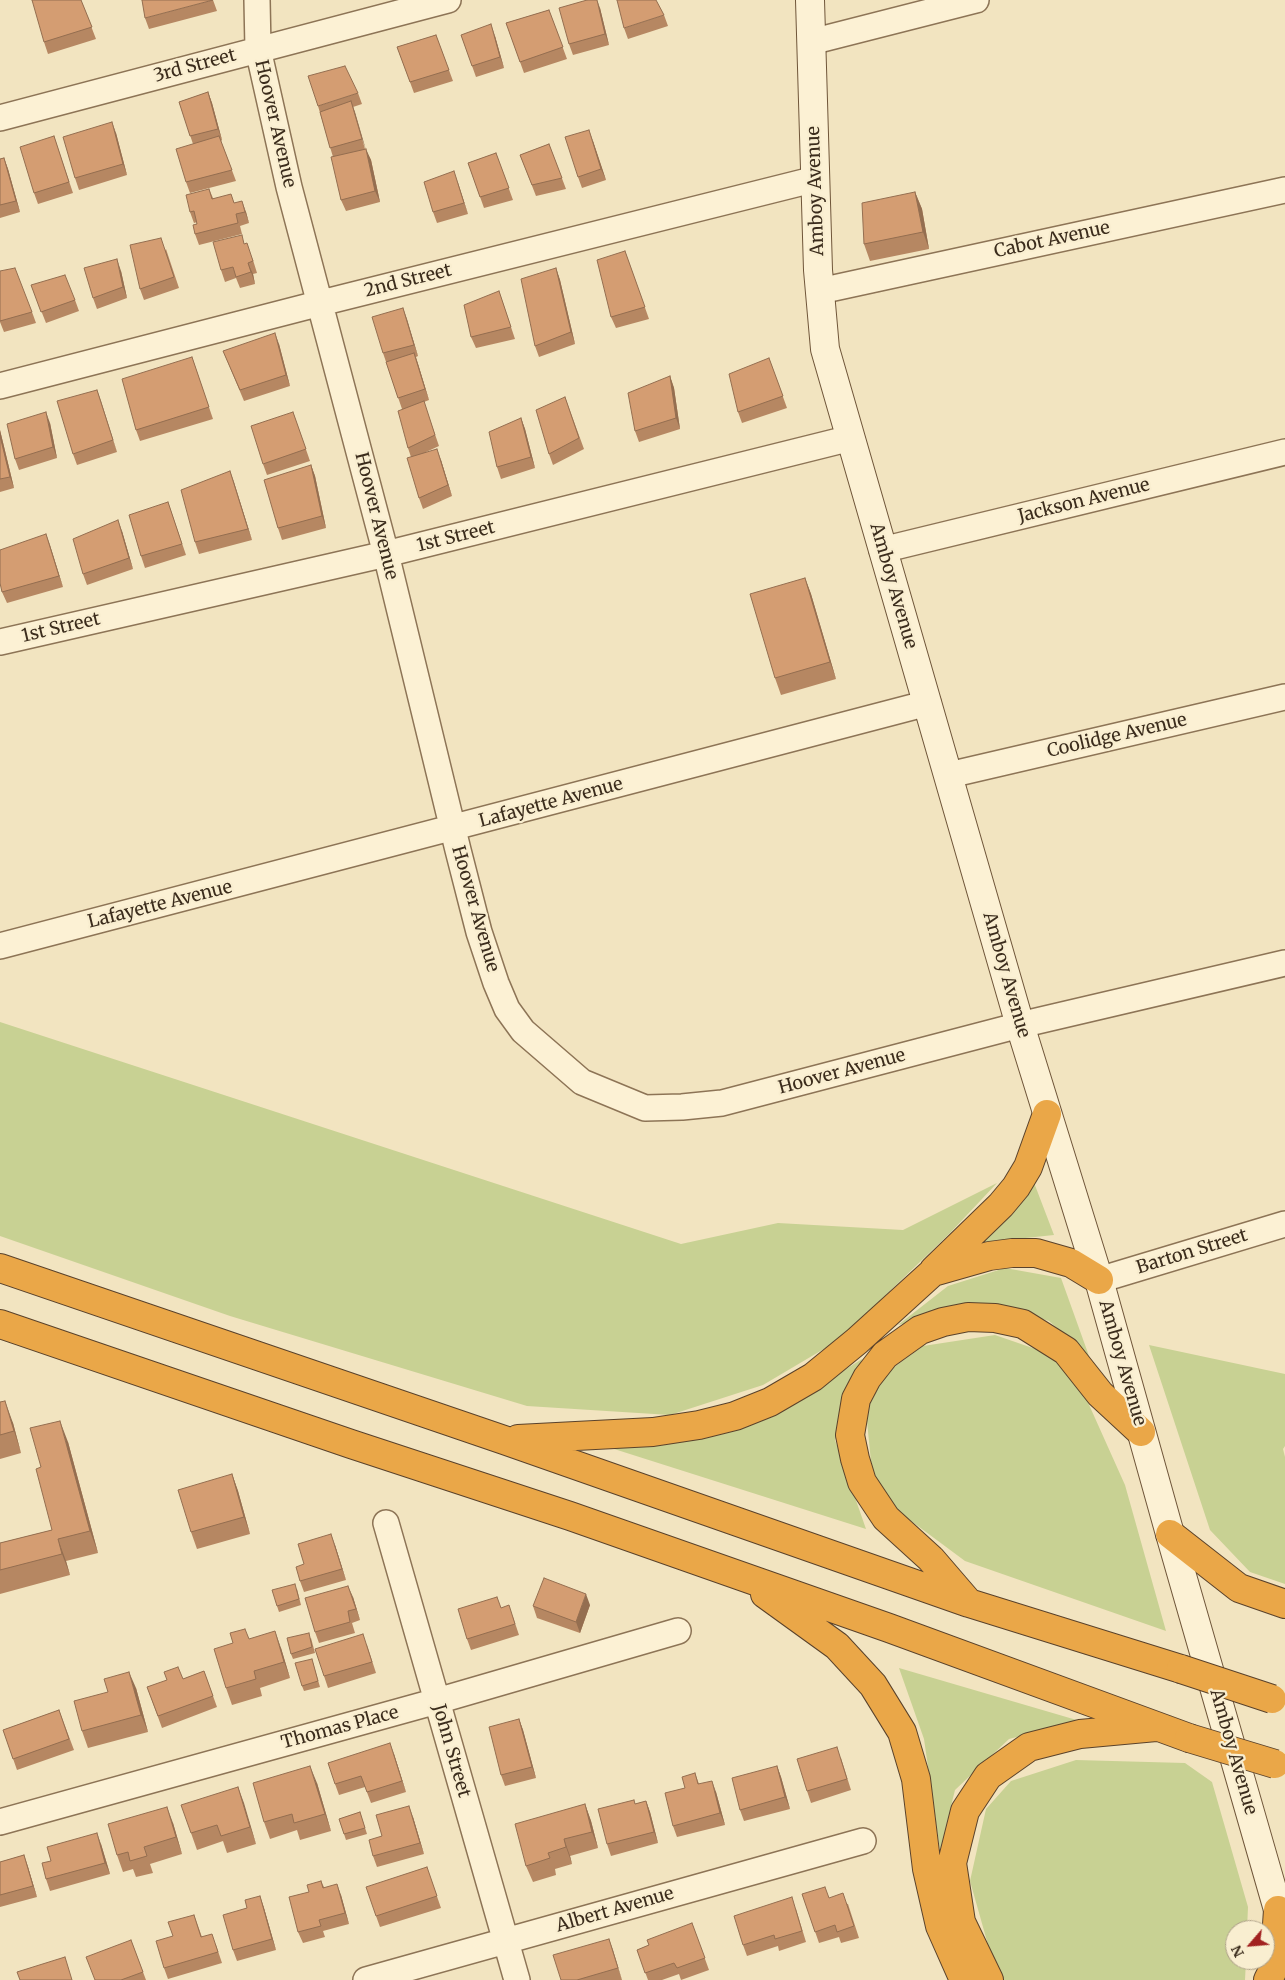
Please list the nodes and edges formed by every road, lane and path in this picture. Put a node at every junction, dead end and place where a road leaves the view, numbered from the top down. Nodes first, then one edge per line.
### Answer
1 (257, 0) edge
2 (448, 0) edge
3 (810, 0) edge
4 (976, 0) edge
5 (811, 42) junction
6 (258, 49) junction
7 (0, 118) edge
8 (816, 179) junction
9 (1285, 190) edge
10 (820, 291) junction
11 (321, 303) junction
12 (0, 386) edge
13 (851, 438) junction
14 (1285, 452) edge
15 (882, 550) junction
16 (386, 554) junction
17 (0, 642) edge
18 (1285, 697) edge
19 (928, 703) junction
20 (949, 775) junction
21 (453, 829) junction
22 (0, 946) edge
23 (1285, 963) edge
24 (1020, 1025) junction
25 (1048, 1114) junction
26 (1285, 1224) edge
27 (0, 1268) edge
28 (933, 1272) junction
29 (1099, 1280) junction
30 (0, 1324) edge
31 (1141, 1432) junction
32 (504, 1440) junction
33 (386, 1522) dead end
34 (1170, 1534) junction
35 (739, 1575) junction
36 (969, 1603) junction
37 (1285, 1604) edge
38 (678, 1631) dead end
39 (437, 1701) junction
40 (1279, 1701) edge
41 (1162, 1726) junction
42 (1280, 1765) edge
43 (0, 1822) edge
44 (864, 1841) dead end
45 (1278, 1910) junction
46 (1285, 1936) edge
47 (506, 1940) junction
48 (366, 1980) edge
49 (517, 1980) edge
50 (964, 1980) edge
51 (989, 1980) edge
52 (1268, 1980) edge

1 - 6 street, Hoover Avenue
2 - 6 street, 3rd Street
3 - 5 street, Amboy Avenue
4 - 5 street
5 - 8 street, Amboy Avenue
6 - 7 street, 3rd Street
6 - 11 street, Hoover Avenue
8 - 10 street, Amboy Avenue
8 - 11 street, 2nd Street
9 - 10 street, Cabot Avenue
10 - 13 street, Amboy Avenue
11 - 12 street, 2nd Street
11 - 16 street, Hoover Avenue
13 - 15 street, Amboy Avenue
13 - 16 street, 1st Street
14 - 15 street, Jackson Avenue
15 - 19 street, Amboy Avenue
16 - 17 street, 1st Street
16 - 21 street, Hoover Avenue
18 - 20 street, Coolidge Avenue
19 - 20 street, Amboy Avenue
19 - 21 street, Lafayette Avenue
20 - 24 street, Amboy Avenue
21 - 22 street, Lafayette Avenue
21 - 24 street, Hoover Avenue
23 - 24 street, Hoover Avenue
24 - 25 street, Amboy Avenue
25 - 28 highway
25 - 29 street, Amboy Avenue
26 - 29 street, Barton Street
27 - 32 highway
28 - 29 highway
28 - 32 highway
29 - 31 street, Amboy Avenue
30 - 35 highway
31 - 34 street, Amboy Avenue
31 - 36 highway
32 - 36 highway
33 - 39 street, John Street
34 - 37 highway
34 - 45 street, Amboy Avenue
35 - 41 highway
35 - 50 highway
36 - 40 highway, bridge
38 - 39 street, Thomas Place
39 - 43 street, Thomas Place
39 - 47 street, John Street
41 - 42 highway, bridge
41 - 51 highway
44 - 47 street, Albert Avenue
45 - 46 street, Amboy Avenue
45 - 52 highway
47 - 48 street, Albert Avenue
47 - 49 street, John Street

